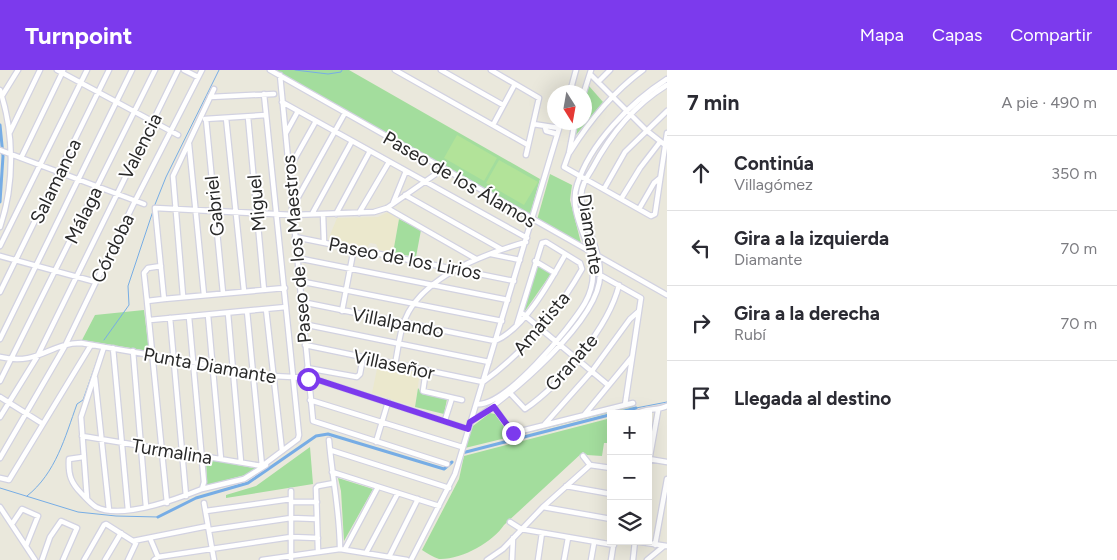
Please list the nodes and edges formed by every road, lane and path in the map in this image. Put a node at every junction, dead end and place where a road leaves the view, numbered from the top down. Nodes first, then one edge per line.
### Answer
1 (18, 70) edge
2 (40, 70) edge
3 (87, 70) edge
4 (109, 70) edge
5 (132, 70) edge
6 (155, 70) edge
7 (178, 70) edge
8 (184, 70) edge
9 (202, 70) edge
10 (270, 70) edge
11 (395, 70) edge
12 (442, 70) edge
13 (491, 70) edge
14 (576, 70) edge
15 (610, 70) edge
16 (643, 70) edge
17 (61, 71) edge
18 (590, 72) edge
19 (280, 75) junction
20 (198, 77) junction
21 (667, 79) edge
22 (598, 81) junction
23 (80, 82) junction
24 (515, 84) junction
25 (572, 85) edge
26 (586, 85) edge
27 (667, 85) edge
28 (214, 89) dead end
29 (0, 90) edge
30 (98, 92) junction
31 (264, 94) junction
32 (274, 94) dead end
33 (2, 96) junction
34 (612, 96) junction
35 (210, 97) junction
36 (117, 101) junction
37 (282, 102) junction
38 (503, 105) junction
39 (135, 111) junction
40 (298, 111) junction
41 (667, 111) edge
42 (345, 113) junction
43 (628, 113) junction
44 (266, 115) junction
45 (248, 116) junction
46 (226, 118) junction
47 (199, 119) junction
48 (206, 119) junction
49 (152, 121) junction
50 (316, 121) junction
51 (533, 124) junction
52 (493, 125) junction
53 (545, 127) joint
54 (559, 130) edge
55 (573, 130) edge
56 (646, 130) junction
57 (170, 131) junction
58 (335, 132) junction
59 (10, 133) junction
60 (667, 133) edge
61 (286, 134) junction
62 (558, 134) junction
63 (178, 135) dead end
64 (352, 141) junction
65 (188, 142) junction
66 (663, 144) junction
67 (528, 145) junction
68 (1, 150) edge
69 (370, 151) junction
70 (10, 153) junction
71 (569, 153) junction
72 (526, 155) dead end
73 (21, 158) junction
74 (389, 162) junction
75 (40, 165) junction
76 (443, 169) junction
77 (289, 170) junction
78 (406, 172) junction
79 (60, 173) junction
80 (580, 177) junction
81 (661, 178) junction
82 (78, 180) junction
83 (586, 180) junction
84 (424, 182) junction
85 (97, 186) junction
86 (604, 189) junction
87 (116, 193) junction
88 (405, 195) junction
89 (621, 199) junction
90 (135, 201) junction
91 (144, 204) dead end
92 (392, 204) junction
93 (292, 208) junction
94 (387, 208) junction
95 (175, 209) junction
96 (639, 209) junction
97 (195, 210) junction
98 (214, 211) junction
99 (236, 212) junction
100 (257, 213) junction
101 (359, 213) junction
102 (277, 214) junction
103 (312, 214) junction
104 (324, 214) junction
105 (336, 214) junction
106 (293, 215) junction
107 (586, 220) junction
108 (533, 221) junction
109 (580, 222) junction
110 (0, 227) edge
111 (295, 236) junction
112 (527, 240) junction
113 (324, 242) junction
114 (0, 246) edge
115 (354, 248) junction
116 (500, 249) junction
117 (588, 250) junction
118 (490, 254) junction
119 (596, 254) junction
120 (565, 255) junction
121 (0, 256) edge
122 (297, 258) junction
123 (476, 259) junction
124 (16, 260) junction
125 (520, 260) junction
126 (535, 262) junction
127 (36, 266) junction
128 (161, 266) junction
129 (350, 268) junction
130 (458, 269) junction
131 (56, 270) junction
132 (593, 271) junction
133 (555, 273) junction
134 (600, 274) junction
135 (76, 277) junction
136 (299, 281) junction
137 (514, 281) junction
138 (96, 282) junction
139 (433, 285) junction
140 (619, 285) junction
141 (285, 288) junction
142 (264, 290) junction
143 (346, 290) junction
144 (244, 291) junction
145 (0, 292) edge
146 (223, 293) junction
147 (204, 295) junction
148 (667, 295) edge
149 (183, 296) junction
150 (164, 299) junction
151 (508, 300) junction
152 (148, 301) junction
153 (302, 302) junction
154 (414, 303) junction
155 (286, 307) junction
156 (266, 309) junction
157 (247, 311) junction
158 (342, 311) junction
159 (520, 311) junction
160 (639, 311) junction
161 (228, 313) junction
162 (208, 315) junction
163 (525, 315) junction
164 (189, 316) junction
165 (170, 318) junction
166 (150, 320) junction
167 (502, 321) junction
168 (403, 323) junction
169 (303, 324) junction
170 (517, 324) junction
171 (541, 328) junction
172 (0, 339) edge
173 (495, 341) junction
174 (399, 343) junction
175 (559, 343) junction
176 (91, 345) junction
177 (305, 345) junction
178 (65, 346) junction
179 (104, 348) junction
180 (113, 348) junction
181 (133, 351) junction
182 (153, 355) junction
183 (0, 357) edge
184 (37, 357) junction
185 (363, 357) junction
186 (632, 357) junction
187 (173, 358) junction
188 (576, 358) junction
189 (12, 360) junction
190 (193, 362) junction
191 (489, 362) junction
192 (395, 364) junction
193 (213, 366) junction
194 (307, 368) junction
195 (233, 369) junction
196 (426, 370) junction
197 (592, 371) junction
198 (253, 372) junction
199 (273, 376) junction
200 (94, 377) junction
201 (292, 378) junction
202 (308, 379) junction
203 (0, 381) edge
204 (482, 382) junction
205 (608, 385) junction
206 (509, 392) junction
207 (0, 396) edge
208 (452, 398) junction
209 (310, 400) junction
210 (462, 400) dead end
211 (9, 402) junction
212 (388, 402) junction
213 (633, 403) dead end
214 (476, 404) junction
215 (625, 405) junction
216 (667, 406) edge
217 (494, 407) junction
218 (658, 411) junction
219 (652, 412) edge
220 (27, 413) junction
221 (585, 414) junction
222 (0, 417) edge
223 (445, 420) junction
224 (382, 422) junction
225 (470, 422) junction
226 (43, 424) junction
227 (544, 425) junction
228 (468, 429) junction
229 (82, 436) junction
230 (101, 440) junction
231 (329, 440) dead end
232 (376, 442) junction
233 (121, 443) junction
234 (141, 446) junction
235 (462, 448) junction
236 (161, 449) junction
237 (330, 450) junction
238 (282, 452) junction
239 (181, 453) junction
240 (650, 455) edge
241 (201, 456) junction
242 (583, 456) dead end
243 (83, 457) junction
244 (0, 458) edge
245 (221, 459) junction
246 (652, 460) edge
247 (241, 462) junction
248 (667, 462) edge
249 (447, 464) dead end
250 (265, 465) junction
251 (590, 465) junction
252 (607, 467) edge
253 (332, 472) junction
254 (0, 478) edge
255 (667, 479) edge
256 (334, 483) junction
257 (566, 486) junction
258 (378, 487) junction
259 (449, 488) junction
260 (202, 489) junction
261 (291, 491) dead end
262 (398, 493) junction
263 (607, 493) edge
264 (186, 496) junction
265 (418, 499) junction
266 (87, 500) junction
267 (291, 500) junction
268 (317, 502) junction
269 (167, 503) junction
270 (204, 503) dead end
271 (0, 506) edge
272 (439, 506) junction
273 (146, 507) junction
274 (543, 507) junction
275 (109, 510) junction
276 (128, 510) junction
277 (206, 512) junction
278 (291, 518) junction
279 (607, 518) edge
280 (318, 519) junction
281 (510, 522) dead end
282 (12, 524) junction
283 (208, 528) junction
284 (520, 529) junction
285 (121, 533) junction
286 (542, 533) junction
287 (291, 537) junction
288 (150, 538) junction
289 (318, 538) junction
290 (513, 538) junction
291 (568, 538) junction
292 (135, 542) junction
293 (594, 543) junction
294 (607, 543) edge
295 (652, 544) edge
296 (614, 545) edge
297 (635, 545) edge
298 (656, 545) junction
299 (666, 545) edge
300 (26, 546) junction
301 (212, 549) junction
302 (342, 549) junction
303 (318, 551) junction
304 (310, 553) junction
305 (366, 553) junction
306 (389, 557) junction
307 (291, 558) edge
308 (156, 559) edge
309 (272, 559) edge
310 (35, 560) edge
311 (42, 560) edge
312 (63, 560) edge
313 (84, 560) edge
314 (105, 560) edge
315 (128, 560) edge
316 (214, 560) edge
317 (262, 560) edge
318 (312, 560) edge
319 (409, 560) edge
320 (488, 560) edge
321 (512, 560) edge
322 (538, 560) edge
323 (564, 560) edge
324 (591, 560) edge
325 (611, 560) edge
326 (633, 560) edge
327 (647, 560) edge

1 - 33 street
2 - 59 street
3 - 23 street
4 - 30 street, Salamanca
5 - 36 street
6 - 39 street, Málaga
7 - 49 street, Valencia
8 - 20 street
9 - 20 street, Córdoba
10 - 19 street, Paseo de los Álamos
11 - 52 street
12 - 38 street
13 - 24 street
14 - 25 street
15 - 22 street
16 - 34 street
17 - 23 street
17 - 73 street
18 - 22 street
18 - 26 street
19 - 37 street, Paseo de los Maestros
19 - 42 street, Paseo de los Álamos
20 - 57 street, Córdoba
21 - 43 street, Diamante
22 - 34 street
23 - 30 street
23 - 75 street
24 - 38 street
24 - 51 street
27 - 43 street, Diamante
28 - 35 street
29 - 33 street
30 - 36 street
30 - 79 street, Salamanca
31 - 32 street
31 - 35 street
31 - 44 street
33 - 59 street
34 - 43 street
34 - 71 street
35 - 47 street
36 - 39 street
36 - 82 street
37 - 40 street
37 - 61 street, Paseo de los Maestros
38 - 52 street
39 - 49 street
39 - 85 street, Málaga
40 - 50 street
40 - 61 street
41 - 56 street
42 - 58 street
42 - 76 street, Paseo de los Álamos
43 - 56 street
43 - 80 street, Diamante
43 - 83 street, Diamante
44 - 45 street
44 - 102 street
45 - 46 street
45 - 100 street, Miguel
46 - 48 street
46 - 99 street
47 - 48 street
47 - 65 street
48 - 98 street, Gabriel
49 - 57 street
49 - 87 street, Valencia
50 - 58 street
50 - 77 street
51 - 53 street
51 - 67 street
52 - 67 street
53 - 62 street
54 - 62 street
55 - 71 street
56 - 66 street
56 - 86 street
57 - 63 street
57 - 90 street, Córdoba
58 - 64 street
58 - 93 street
59 - 70 street
60 - 66 street
61 - 77 street, Paseo de los Maestros
62 - 108 street
64 - 69 street
64 - 103 street
65 - 95 street
65 - 97 street
66 - 81 street
66 - 89 street
67 - 72 street
68 - 70 street
69 - 74 street
69 - 105 street
70 - 73 street
70 - 110 street
71 - 80 street
73 - 75 street
74 - 78 street
74 - 101 street
75 - 79 street
75 - 114 street
76 - 84 street
76 - 108 street, Paseo de los Álamos
77 - 93 street, Paseo de los Maestros
78 - 84 street
78 - 92 street, Paseo de los Álamos
79 - 82 street
79 - 124 street, Salamanca
80 - 83 street
80 - 109 street, Diamante
81 - 96 street
81 - 96 street
82 - 85 street
82 - 127 street
83 - 86 street
83 - 107 street, Diamante
84 - 88 street
84 - 112 street
85 - 87 street
85 - 131 street, Málaga
86 - 89 street
87 - 90 street
87 - 135 street, Valencia
88 - 92 street
88 - 116 street
89 - 96 street
90 - 91 street
90 - 138 street, Córdoba
92 - 94 street
93 - 106 street, Paseo de los Maestros
94 - 101 street
94 - 123 street
95 - 97 street
95 - 128 street
95 - 149 street
97 - 98 street
97 - 147 street
98 - 99 street
98 - 146 street, Gabriel
99 - 100 street
99 - 144 street
100 - 102 street
100 - 142 street, Miguel
101 - 105 street
102 - 106 street
102 - 141 street
103 - 104 street
103 - 106 street
104 - 105 street
104 - 113 street
106 - 111 street, Paseo de los Maestros
107 - 109 street
107 - 119 street, Diamante
108 - 112 street
108 - 117 street, Paseo de los Álamos
109 - 117 street, Diamante
111 - 113 street, Paseo de los Lirios
111 - 122 street, Paseo de los Maestros
112 - 116 street
112 - 125 street
113 - 115 street, Paseo de los Lirios
115 - 129 street
115 - 130 street, Paseo de los Lirios
116 - 118 street
117 - 119 street, Paseo de los Álamos
117 - 132 street, Diamante
118 - 123 street
118 - 125 street
119 - 134 street, Diamante
119 - 148 street, Paseo de los Álamos
120 - 126 street, Amatista
120 - 133 street
120 - 171 street, Amatista
121 - 124 street
122 - 129 street
122 - 136 street, Paseo de los Maestros
123 - 130 street
124 - 127 street
124 - 145 street, Salamanca
125 - 137 street
126 - 133 street
126 - 159 street, Amatista
127 - 131 street
127 - 172 street
128 - 150 street
128 - 152 street
129 - 139 street
129 - 143 street
130 - 137 street, Paseo de los Lirios
130 - 139 street
131 - 135 street
131 - 189 street, Málaga
132 - 134 street
132 - 175 street, Diamante
133 - 163 street
134 - 140 street
134 - 175 street, Diamante
135 - 138 street
135 - 184 street, Valencia
136 - 143 street
136 - 153 street, Paseo de los Maestros
137 - 151 street
138 - 178 street, Córdoba
139 - 151 street
139 - 154 street
140 - 160 street
140 - 188 street, Granate
141 - 142 street
141 - 155 street
142 - 144 street
143 - 154 street
143 - 158 street
144 - 146 street
146 - 147 street
147 - 149 street
149 - 150 street
150 - 152 street
151 - 167 street
152 - 166 street
153 - 158 street, Villalpando
153 - 169 street, Paseo de los Maestros
154 - 167 street
154 - 168 street
155 - 156 street
155 - 201 street
156 - 157 street
156 - 199 street
157 - 161 street
157 - 198 street
158 - 168 street, Villalpando
159 - 163 street
159 - 170 street, Amatista
160 - 186 street
160 - 197 street
161 - 162 street
161 - 195 street
162 - 164 street
162 - 193 street
163 - 170 street
163 - 171 street
164 - 165 street
164 - 190 street
165 - 166 street
165 - 187 street
166 - 182 street
167 - 173 street
168 - 173 street, Villalpando
168 - 174 street
169 - 174 street
169 - 177 street, Paseo de los Maestros
170 - 173 street
171 - 175 street
171 - 204 street, Amatista
173 - 191 street
174 - 191 street
174 - 192 street
175 - 188 street
175 - 206 street, Diamante
176 - 178 street, Punta Diamante
176 - 179 street, Punta Diamante
176 - 226 street
177 - 185 street, Villaseñor
177 - 194 street, Paseo de los Maestros
178 - 184 street, Punta Diamante
178 - 220 street, Córdoba
179 - 180 street, Punta Diamante
179 - 200 street
180 - 181 street, Punta Diamante
180 - 233 street
181 - 182 street, Punta Diamante
181 - 234 street
182 - 187 street, Punta Diamante
182 - 236 street
183 - 189 street
184 - 189 street, Punta Diamante
184 - 211 street, Valencia
185 - 192 street, Villaseñor
185 - 194 street
186 - 205 street
186 - 215 street
187 - 190 street, Punta Diamante
187 - 239 street
188 - 197 street
188 - 206 street, Granate
189 - 203 street, Málaga
190 - 193 street, Punta Diamante
190 - 241 street
191 - 204 street
192 - 196 street, Villaseñor
193 - 195 street, Punta Diamante
193 - 245 street
194 - 202 street, Paseo de los Maestros
195 - 198 street, Punta Diamante
195 - 247 street
196 - 204 street, Villaseñor
196 - 208 street
197 - 205 street
197 - 227 street
198 - 199 street, Punta Diamante
198 - 250 street
199 - 201 street, Punta Diamante
199 - 238 street
200 - 229 street
200 - 230 street
201 - 202 street, Punta Diamante
201 - 238 street
202 - 209 street, Paseo de los Maestros
202 - 212 street, Punta Diamante
204 - 214 street
205 - 221 street
206 - 214 street, Diamante
206 - 217 street, Diamante
207 - 211 street
208 - 210 street
208 - 223 street
209 - 224 street
209 - 232 street, Paseo de los Maestros
211 - 220 street
211 - 222 street, Valencia
212 - 223 street, Punta Diamante
212 - 224 street
213 - 215 street
214 - 225 street
215 - 221 street
216 - 218 street
217 - 225 street, Diamante
217 - 227 street
218 - 219 street
218 - 240 street
220 - 226 street
220 - 244 street, Córdoba
221 - 227 street
223 - 228 street, Punta Diamante
224 - 232 street
224 - 235 street
225 - 228 street
226 - 254 street
228 - 235 street
229 - 230 street, Turmalina
229 - 243 street
230 - 233 street, Turmalina
230 - 275 street
231 - 237 street
232 - 249 street
233 - 234 street, Turmalina
233 - 276 street
234 - 236 street, Turmalina
234 - 273 street
235 - 259 street
236 - 239 street, Turmalina
236 - 269 street
237 - 253 street
237 - 259 street
238 - 250 street
239 - 241 street, Turmalina
239 - 264 street
241 - 245 street, Turmalina
241 - 260 street
242 - 251 street
243 - 266 street
243 - 266 street
245 - 247 street, Turmalina
246 - 248 street
247 - 250 street, Turmalina
250 - 260 street
251 - 252 street
251 - 257 street
253 - 256 street
253 - 258 street
255 - 298 street
256 - 268 street
256 - 302 street
257 - 263 street
257 - 274 street
258 - 262 street
258 - 302 street
259 - 272 street
260 - 264 street
261 - 267 street
262 - 265 street
262 - 305 street
264 - 269 street
265 - 272 street
265 - 306 street
266 - 275 street
267 - 268 street
267 - 277 street
267 - 278 street
268 - 280 street
269 - 273 street
270 - 277 street
271 - 282 street
272 - 319 street
273 - 276 street
274 - 279 street
274 - 284 street
275 - 276 street
277 - 283 street
278 - 280 street
278 - 283 street
278 - 287 street
280 - 289 street
281 - 284 street
282 - 300 street
282 - 300 street
283 - 288 street
283 - 301 street
284 - 286 street
284 - 290 street
285 - 292 street
285 - 313 street
285 - 314 street
286 - 291 street
286 - 322 street
287 - 289 street
287 - 301 street
287 - 307 street
288 - 292 street
288 - 308 street
289 - 303 street
290 - 320 street
290 - 321 street
291 - 293 street
291 - 323 street
292 - 315 street
293 - 294 street
293 - 324 street
295 - 298 street
296 - 325 street
297 - 326 street
298 - 299 street
299 - 327 street
300 - 310 street
301 - 308 street
301 - 316 street
302 - 303 street
302 - 305 street
303 - 304 street
304 - 307 street
304 - 318 street
305 - 306 street
306 - 319 street
307 - 309 street
309 - 317 street
311 - 312 street

